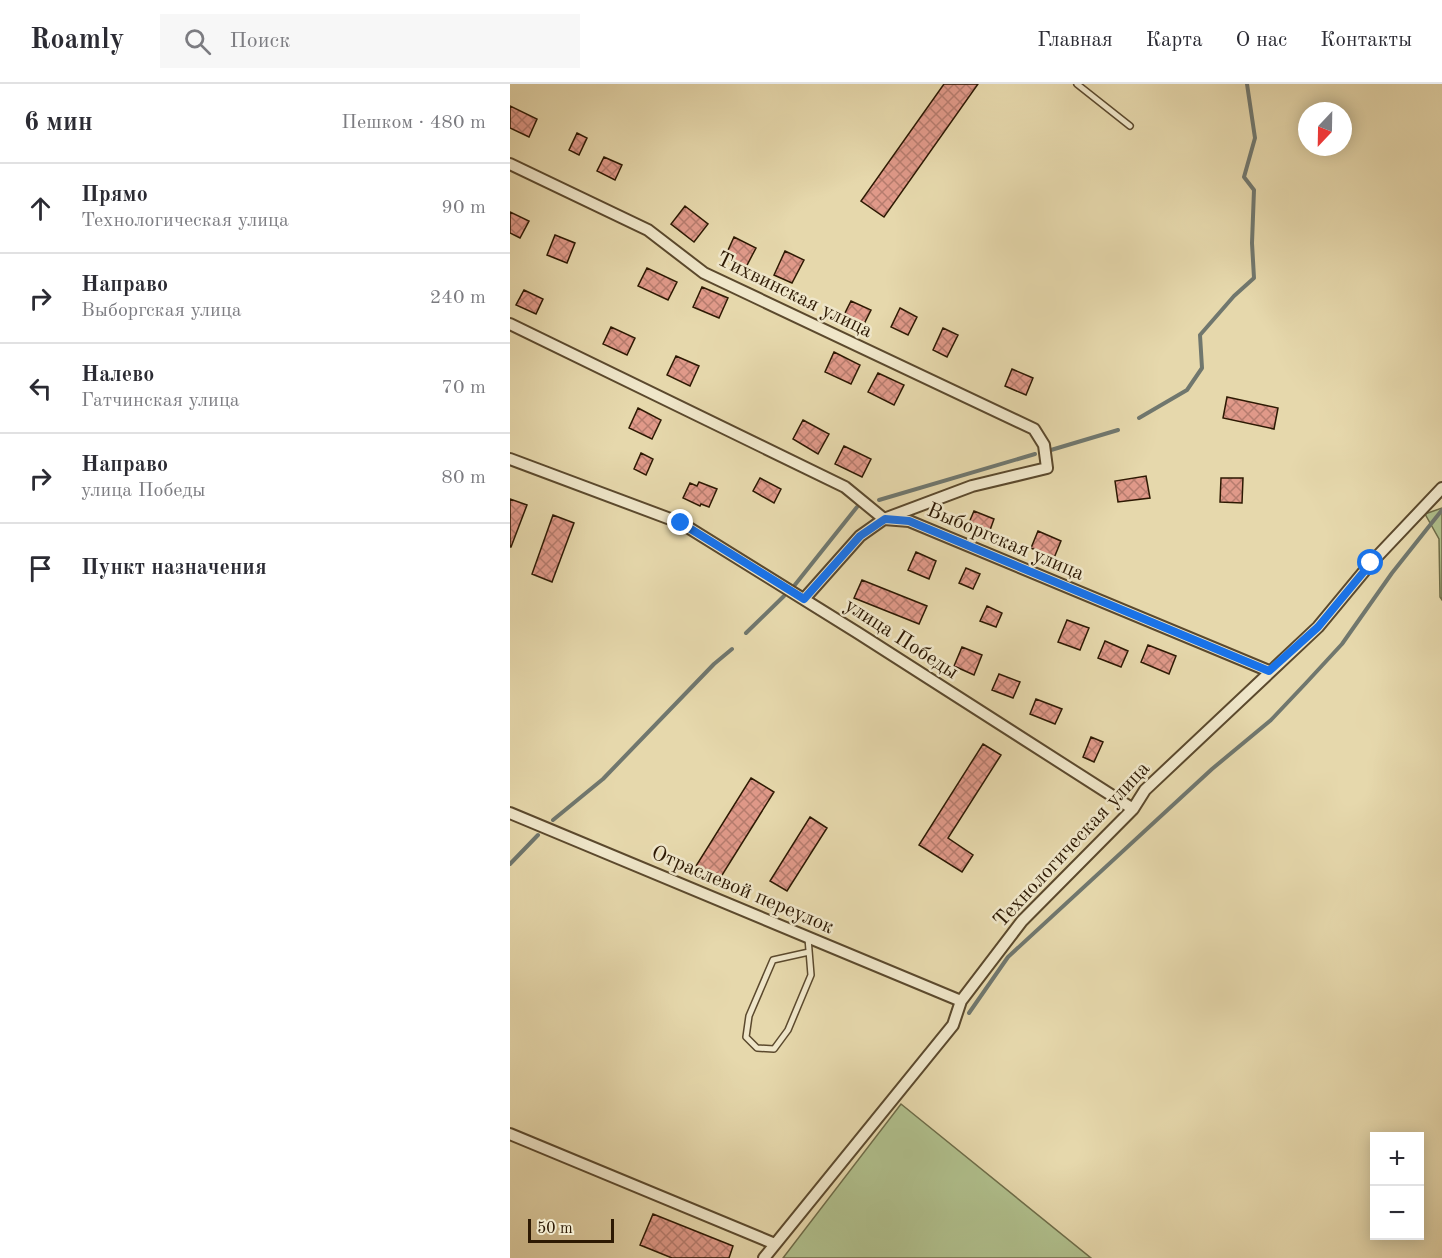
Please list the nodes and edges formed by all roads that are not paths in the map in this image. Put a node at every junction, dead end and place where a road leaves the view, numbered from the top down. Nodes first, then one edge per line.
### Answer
1 (1077, 84) edge
2 (1130, 126) dead end
3 (510, 164) edge
4 (510, 324) edge
5 (510, 459) edge
6 (1442, 488) edge
7 (885, 519) junction
8 (804, 599) junction
9 (1269, 671) junction
10 (1133, 809) junction
11 (510, 813) edge
12 (808, 937) junction
13 (809, 952) junction
14 (961, 1001) junction
15 (510, 1134) edge
16 (775, 1244) junction
17 (764, 1258) edge

1 - 2 lane
3 - 7 street, Тихвинская улица
4 - 7 street
5 - 8 street, улица Победы
6 - 9 street, Технологическая улица
7 - 8 street
7 - 9 street, Выборгская улица
8 - 10 street, улица Победы
9 - 10 street, Технологическая улица
10 - 14 street, Технологическая улица
11 - 12 street, Отраслевой переулок
12 - 13 lane
12 - 14 street, Отраслевой переулок
13 - 13 lane
14 - 16 street, Технологическая улица
15 - 16 street
16 - 17 street, Технологическая улица

